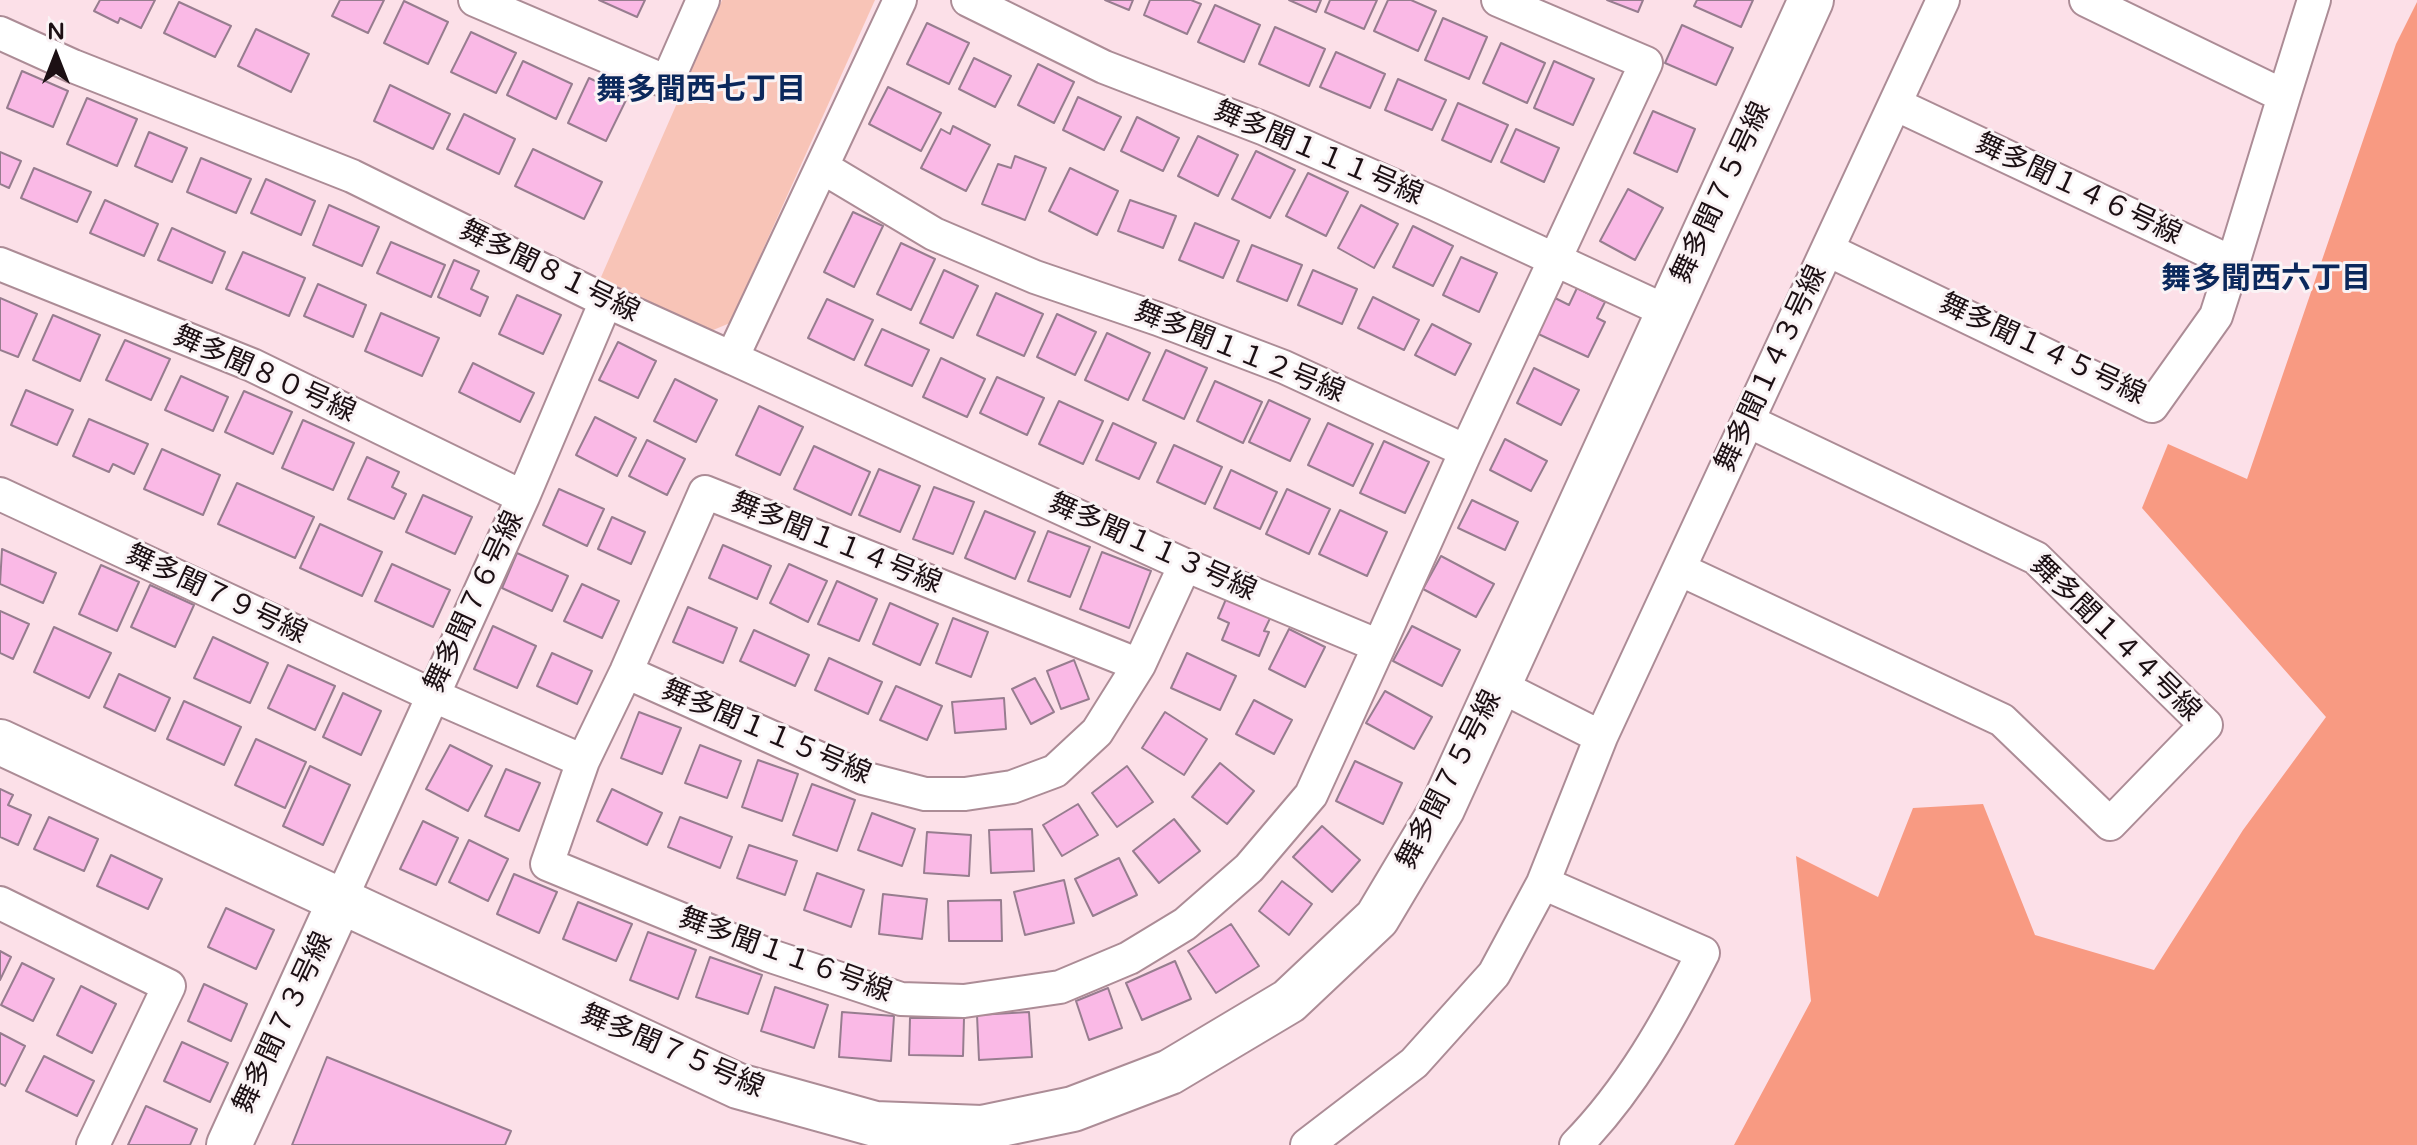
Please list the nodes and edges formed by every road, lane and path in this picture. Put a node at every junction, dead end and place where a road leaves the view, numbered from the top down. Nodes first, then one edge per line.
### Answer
1 (475, 0) edge
2 (703, 0) edge
3 (900, 0) edge
4 (968, 0) edge
5 (1498, 0) edge
6 (1811, 0) edge
7 (1943, 0) edge
8 (2086, 0) edge
9 (2314, 0) edge
10 (0, 33) edge
11 (2284, 96) junction
12 (1895, 104) junction
13 (822, 167) junction
14 (1828, 250) junction
15 (1556, 260) junction
16 (2233, 263) junction
17 (0, 264) edge
18 (606, 301) junction
19 (1668, 312) junction
20 (732, 358) junction
21 (1748, 421) junction
22 (1466, 451) junction
23 (0, 494) edge
24 (523, 497) junction
25 (1185, 565) junction
26 (1679, 569) junction
27 (1379, 646) junction
28 (1139, 665) junction
29 (626, 672) junction
30 (1498, 685) junction
31 (432, 695) junction
32 (1601, 737) junction
33 (0, 742) edge
34 (583, 761) junction
35 (1543, 883) junction
36 (340, 901) junction
37 (0, 903) edge
38 (93, 1145) edge
39 (229, 1145) edge
40 (1307, 1145) edge
41 (1576, 1145) edge

1 - 2 street
3 - 13 street
4 - 15 street, 舞多聞１１１号線
5 - 15 street
6 - 19 street, 舞多聞７５号線
7 - 12 street, 舞多聞１４３号線
8 - 11 street
9 - 11 street
10 - 18 street, 舞多聞８１号線
11 - 16 street
12 - 14 street, 舞多聞１４３号線
12 - 16 street, 舞多聞１４６号線
13 - 20 street
13 - 22 street, 舞多聞１１２号線
14 - 16 street, 舞多聞１４５号線
14 - 21 street, 舞多聞１４３号線
15 - 19 street, 舞多聞１１１号線
15 - 22 street
17 - 24 street, 舞多聞８０号線
18 - 20 street, 舞多聞８１号線
18 - 24 street, 舞多聞７６号線
19 - 30 street, 舞多聞７５号線
20 - 25 street, 舞多聞１１３号線
21 - 26 street, 舞多聞１４３号線
21 - 26 street, 舞多聞１４４号線
22 - 27 street
23 - 31 street, 舞多聞７９号線
24 - 31 street, 舞多聞７６号線
25 - 27 street, 舞多聞１１３号線
25 - 28 street
26 - 32 street, 舞多聞１４３号線
27 - 34 street, 舞多聞１１６号線
28 - 29 street, 舞多聞１１５号線
28 - 29 street, 舞多聞１１４号線
29 - 34 street, 舞多聞１１４号線
30 - 32 street
30 - 36 street, 舞多聞７５号線
31 - 34 street
31 - 36 street, 舞多聞７６号線
32 - 35 street, 舞多聞１４３号線
33 - 36 street, 舞多聞７５号線
35 - 40 street, 舞多聞１４３号線
35 - 41 street
36 - 39 street, 舞多聞７３号線
37 - 38 street

